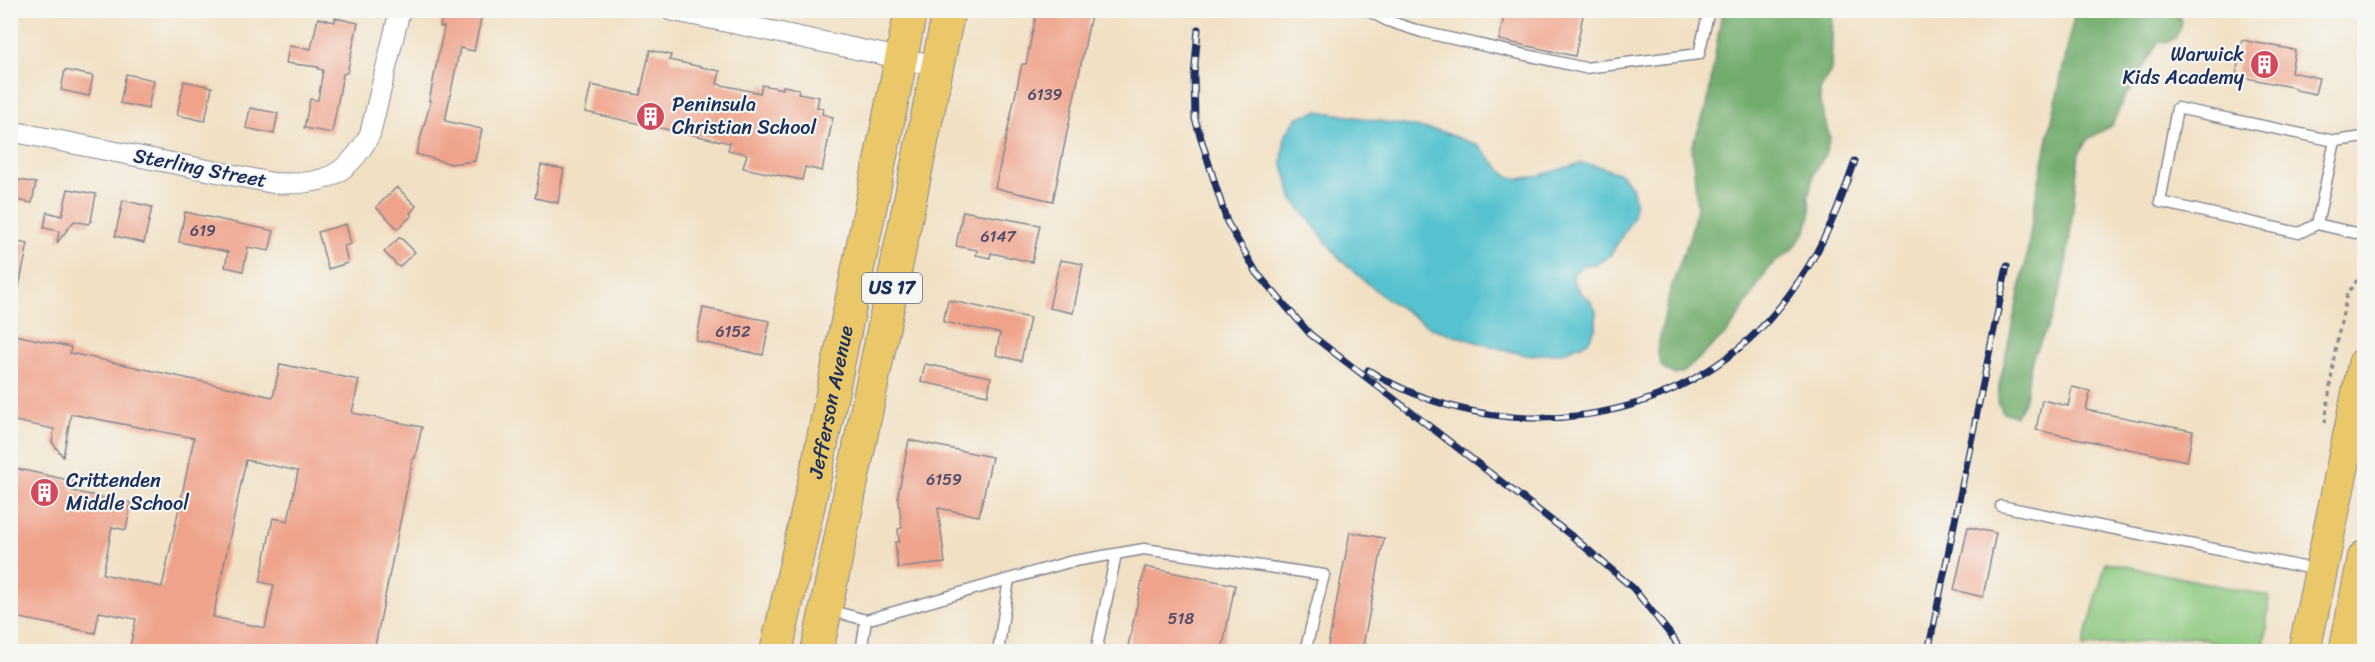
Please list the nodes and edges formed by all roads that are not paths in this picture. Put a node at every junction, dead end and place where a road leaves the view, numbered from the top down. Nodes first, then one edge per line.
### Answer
1 (400, 10) edge
2 (670, 10) edge
3 (911, 10) edge
4 (949, 10) edge
5 (1367, 10) edge
6 (1710, 10) edge
7 (902, 58) junction
8 (938, 66) junction
9 (10, 131) edge
10 (2364, 137) edge
11 (2335, 141) junction
12 (2318, 224) junction
13 (2364, 235) edge
14 (2364, 372) edge
15 (2001, 506) dead end
16 (1116, 554) junction
17 (2362, 568) edge
18 (2321, 571) junction
19 (1009, 579) junction
20 (826, 609) junction
21 (866, 620) junction
22 (776, 651) edge
23 (818, 651) edge
24 (861, 651) edge
25 (998, 651) edge
26 (1096, 651) edge
27 (1305, 651) edge
28 (2304, 651) edge
29 (2345, 651) edge

1 - 9 street, Sterling Street
2 - 7 street
3 - 7 main road, Jefferson Avenue / US 17
4 - 8 main road, Jefferson Avenue / US 17
5 - 6 lane
7 - 8 street
7 - 22 main road, Jefferson Avenue / US 17
8 - 20 main road, Jefferson Avenue / US 17
10 - 11 lane
11 - 12 lane
11 - 12 lane
12 - 13 lane
14 - 18 main road
15 - 18 lane
16 - 19 lane
16 - 26 lane
16 - 27 lane
17 - 18 main road
17 - 29 main road
18 - 28 main road
19 - 21 lane
19 - 25 lane
20 - 21 lane
20 - 23 main road, Jefferson Avenue / US 17
21 - 24 lane

